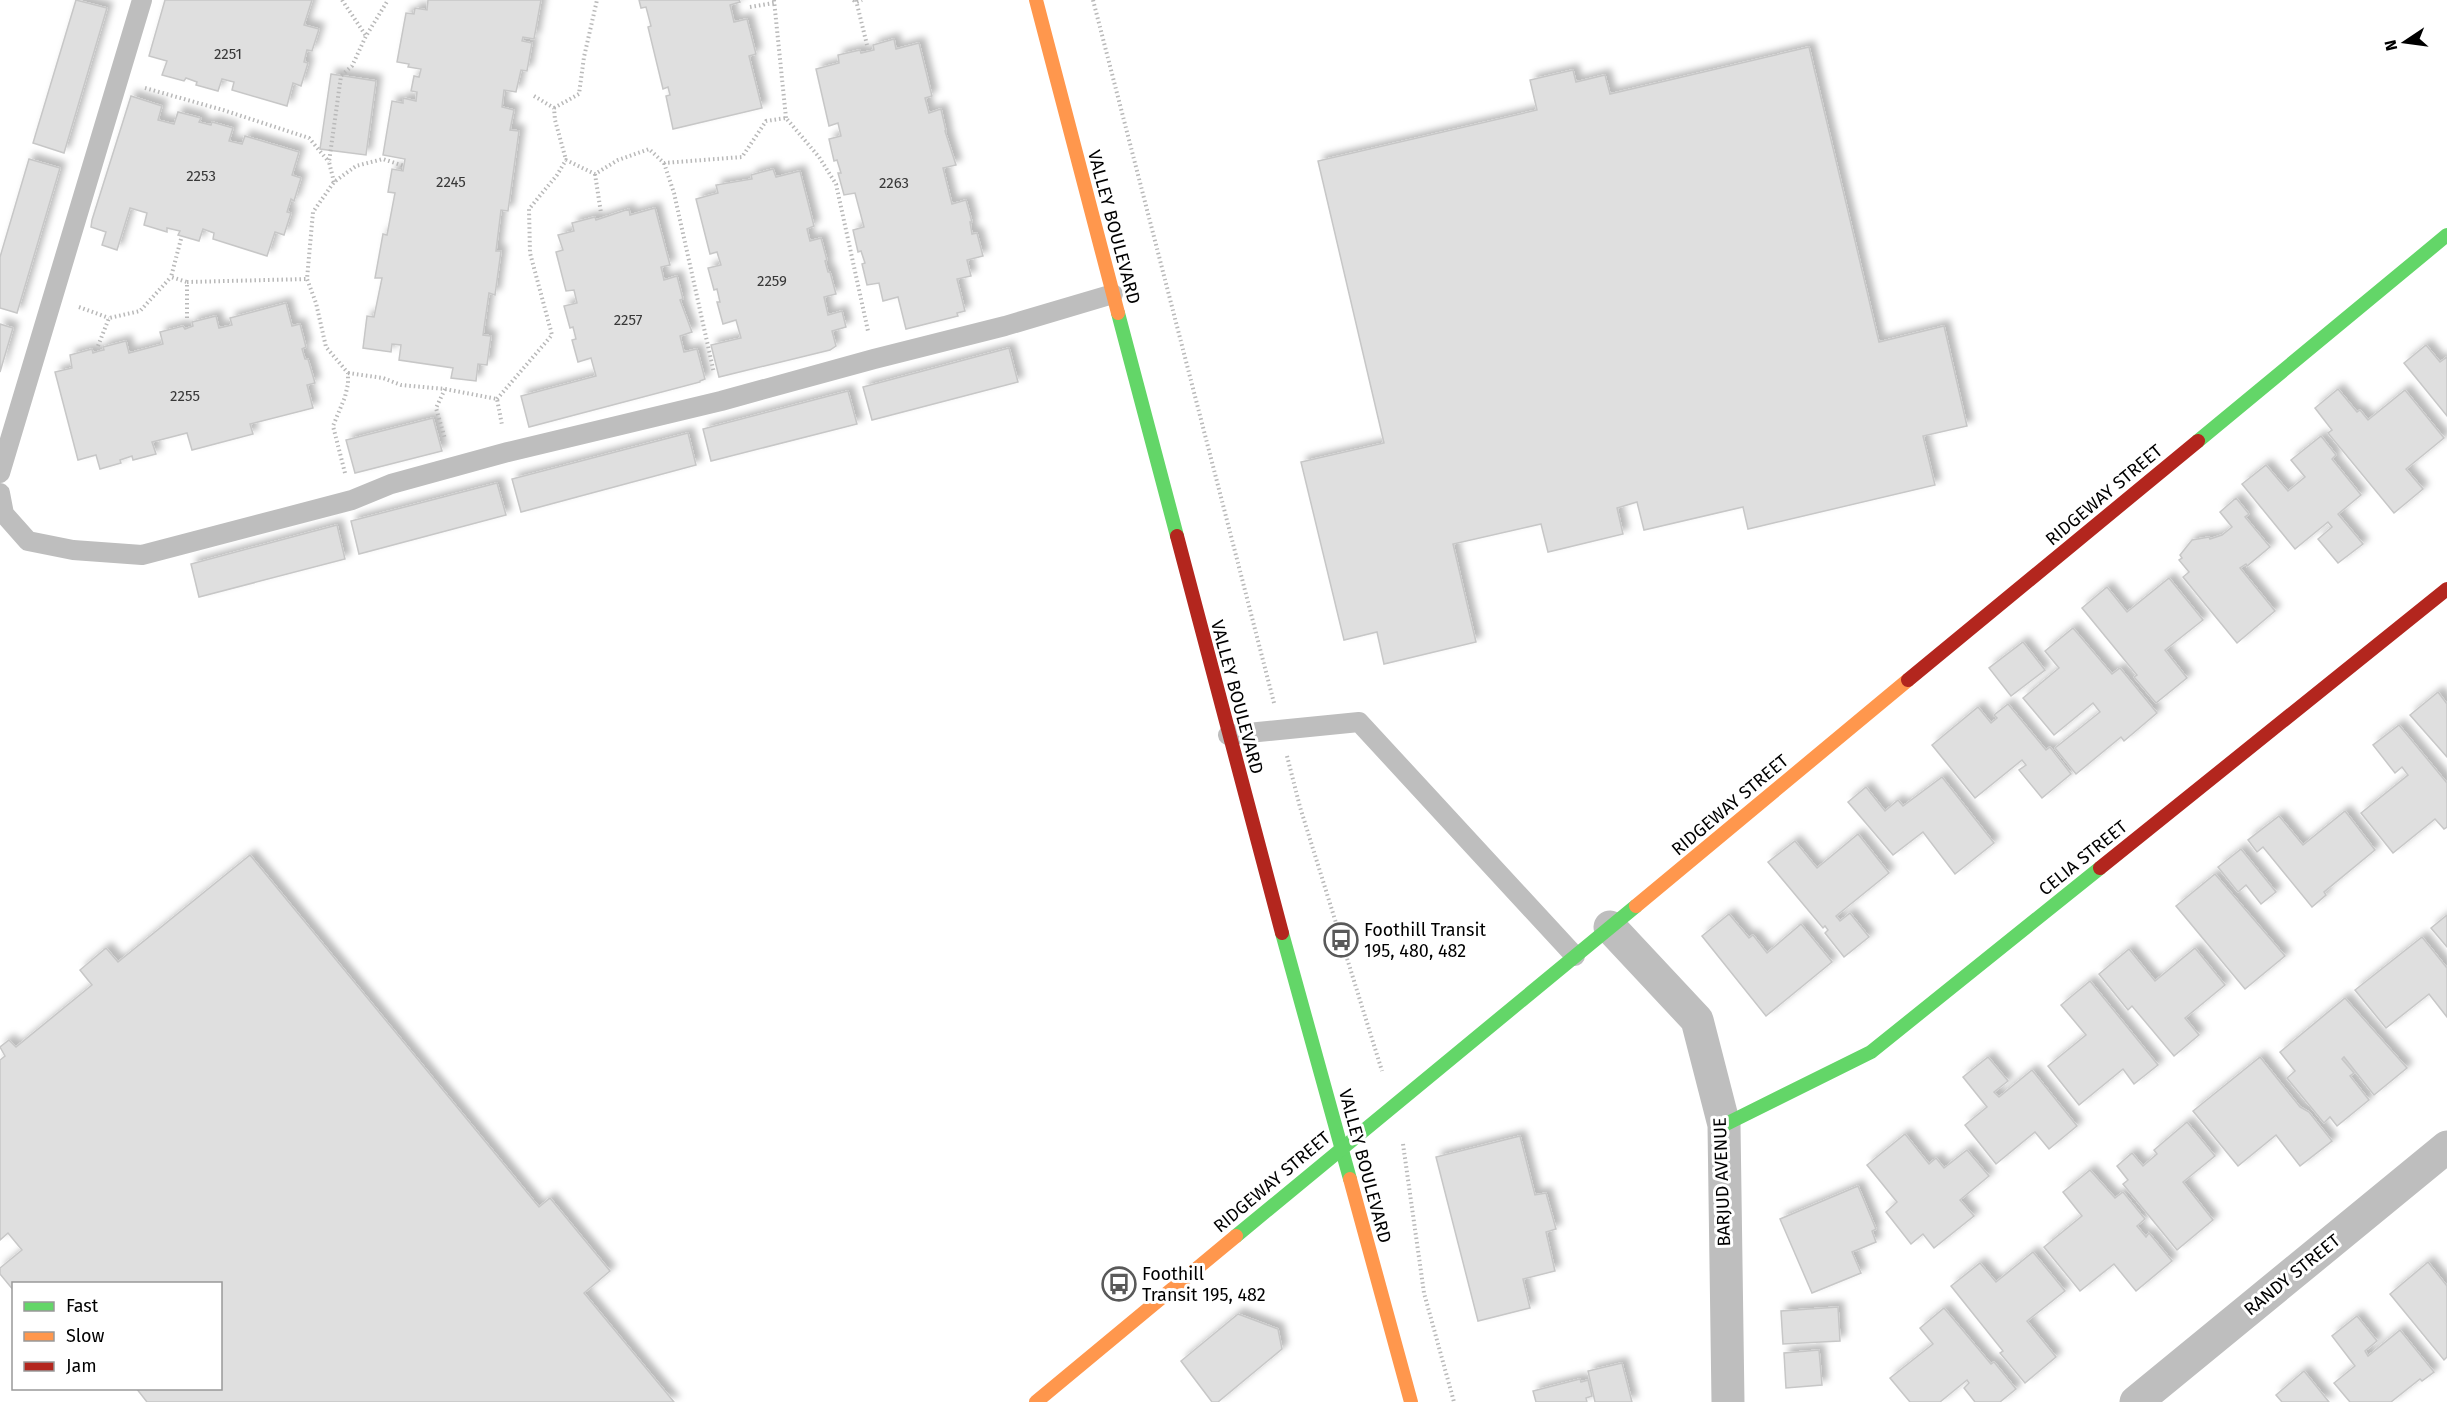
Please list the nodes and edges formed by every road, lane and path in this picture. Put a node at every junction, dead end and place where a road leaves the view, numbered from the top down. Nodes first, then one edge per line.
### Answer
1 (142, 0) edge
2 (342, 0) edge
3 (388, 0) edge
4 (597, 0) edge
5 (862, 0) edge
6 (1036, 0) edge
7 (1093, 0) edge
8 (775, 1) edge
9 (855, 1) edge
10 (750, 7) dead end
11 (366, 36) junction
12 (867, 45) dead end
13 (117, 80) junction
14 (534, 96) dead end
15 (554, 108) junction
16 (786, 118) junction
17 (566, 160) junction
18 (329, 162) junction
19 (664, 163) junction
20 (404, 166) dead end
21 (595, 174) junction
22 (334, 182) junction
23 (601, 213) dead end
24 (2447, 235) edge
25 (181, 239) dead end
26 (171, 277) junction
27 (307, 279) junction
28 (188, 282) junction
29 (1113, 294) junction
30 (187, 318) dead end
31 (98, 346) dead end
32 (874, 358) junction
33 (348, 373) junction
34 (445, 389) junction
35 (497, 399) junction
36 (720, 401) junction
37 (508, 452) junction
38 (453, 468) junction
39 (0, 473) edge
40 (0, 493) edge
41 (352, 500) junction
42 (2447, 589) edge
43 (1280, 729) junction
44 (1228, 735) junction
45 (1610, 927) junction
46 (1575, 956) junction
47 (1392, 1106) junction
48 (1724, 1125) junction
49 (2447, 1147) edge
50 (1341, 1148) junction
51 (1046, 1399) edge
52 (1411, 1402) edge
53 (1455, 1402) edge
54 (1728, 1402) edge
55 (2136, 1402) edge

1 - 13 lane
2 - 11 path
3 - 11 path
4 - 15 path
5 - 9 path
6 - 29 street, VALLEY BOULEVARD
7 - 43 path
8 - 10 path
8 - 16 path
9 - 12 path
11 - 18 path
13 - 18 path
13 - 39 lane
14 - 15 path
15 - 17 path
16 - 19 path
16 - 32 path
17 - 21 path
17 - 35 path
18 - 22 path
19 - 21 path
19 - 36 path
20 - 22 path
21 - 23 path
22 - 27 path
24 - 45 street, RIDGEWAY STREET
25 - 26 path
26 - 28 path
26 - 31 path
27 - 28 path
27 - 33 path
28 - 30 path
29 - 32 lane
29 - 44 street, VALLEY BOULEVARD
32 - 36 lane
33 - 34 path
33 - 41 path
34 - 35 path
34 - 38 path
35 - 37 path
36 - 37 lane
37 - 38 lane
38 - 41 lane
40 - 41 lane
42 - 48 street, CELIA STREET
43 - 44 lane
43 - 46 lane
43 - 47 path
44 - 50 street, VALLEY BOULEVARD
45 - 46 street, RIDGEWAY STREET
45 - 48 street, BARJUD AVENUE
46 - 47 street, RIDGEWAY STREET
47 - 50 street, RIDGEWAY STREET
47 - 53 path
48 - 54 street, BARJUD AVENUE
49 - 55 street, RANDY STREET
50 - 51 street, RIDGEWAY STREET
50 - 52 street, VALLEY BOULEVARD

